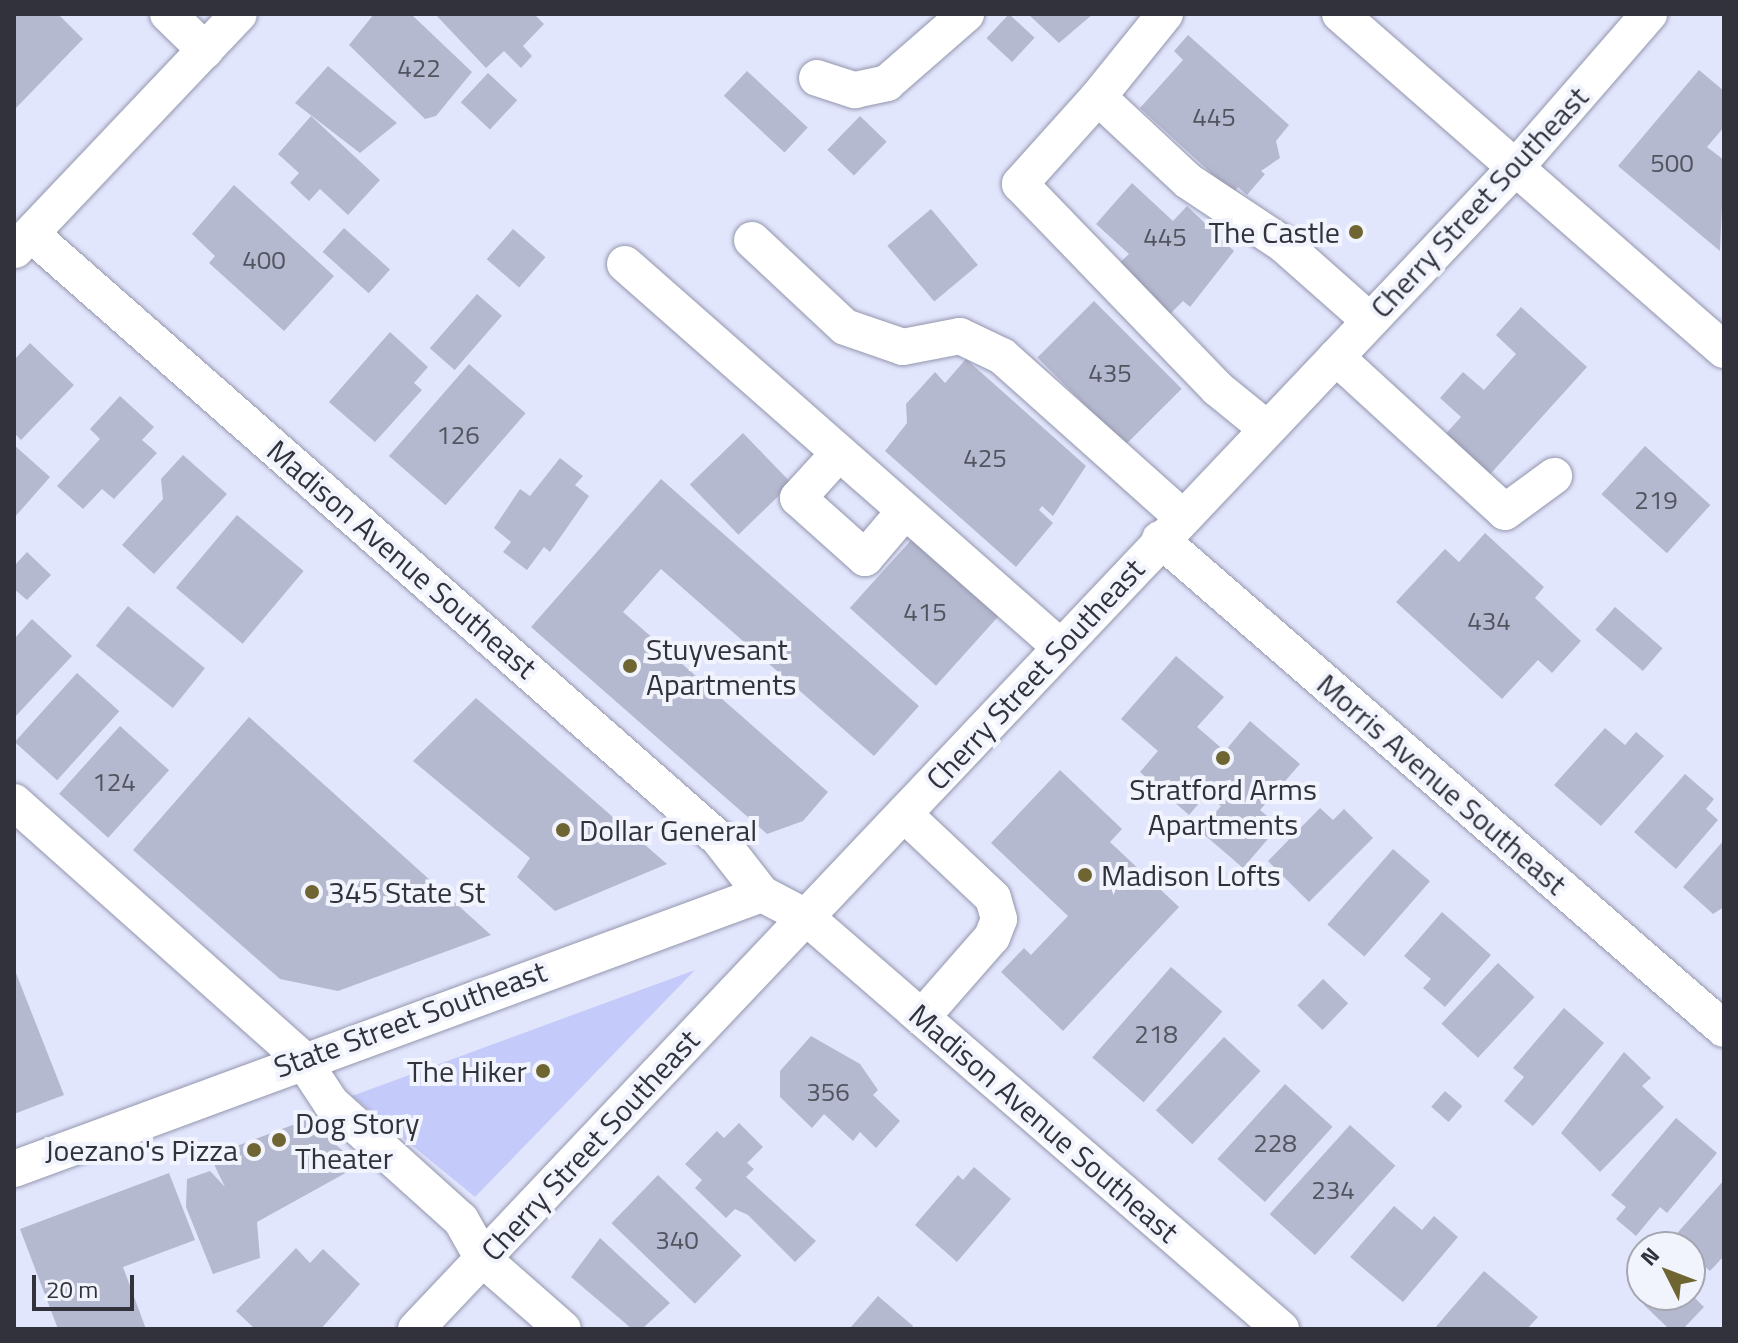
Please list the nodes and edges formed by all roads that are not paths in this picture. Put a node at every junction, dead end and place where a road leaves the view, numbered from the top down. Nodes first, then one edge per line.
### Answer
1 (168, 14) edge
2 (239, 14) edge
3 (966, 14) edge
4 (1165, 14) edge
5 (1340, 14) edge
6 (1649, 14) edge
7 (205, 50) junction
8 (817, 78) dead end
9 (1098, 97) junction
10 (1516, 167) junction
11 (752, 240) dead end
12 (23, 242) edge
13 (625, 264) dead end
14 (1370, 321) junction
15 (1724, 350) edge
16 (1336, 357) junction
17 (1266, 428) junction
18 (839, 453) junction
19 (1554, 476) dead end
20 (904, 512) junction
21 (1171, 528) junction
22 (1059, 646) junction
23 (14, 802) edge
24 (904, 814) junction
25 (762, 894) junction
26 (806, 917) junction
27 (922, 1017) junction
28 (1724, 1029) edge
29 (302, 1059) junction
30 (14, 1169) edge
31 (483, 1259) junction
32 (416, 1329) edge
33 (563, 1329) edge
34 (1281, 1329) edge

1 - 7 street
2 - 7 street
3 - 8 street
4 - 9 street
5 - 10 street
6 - 10 street, Cherry Street Southeast
7 - 12 street
9 - 14 street
9 - 17 street
10 - 14 street, Cherry Street Southeast
10 - 15 street
11 - 21 street, Morris Avenue Southeast
12 - 25 street, Madison Avenue Southeast
13 - 18 street
14 - 16 street, Cherry Street Southeast
16 - 17 street, Cherry Street Southeast
16 - 19 street
17 - 21 street, Cherry Street Southeast
18 - 20 street
18 - 20 street
20 - 22 street
21 - 22 street, Cherry Street Southeast
21 - 28 street, Morris Avenue Southeast
22 - 24 street, Cherry Street Southeast
23 - 29 street
24 - 26 street, Cherry Street Southeast
24 - 27 street
25 - 26 street
25 - 29 street, State Street Southeast
26 - 27 street, Madison Avenue Southeast
26 - 31 street, Cherry Street Southeast
27 - 34 street, Madison Avenue Southeast
29 - 30 street, State Street Southeast
29 - 31 street
31 - 32 street, Cherry Street Southeast
31 - 33 street

